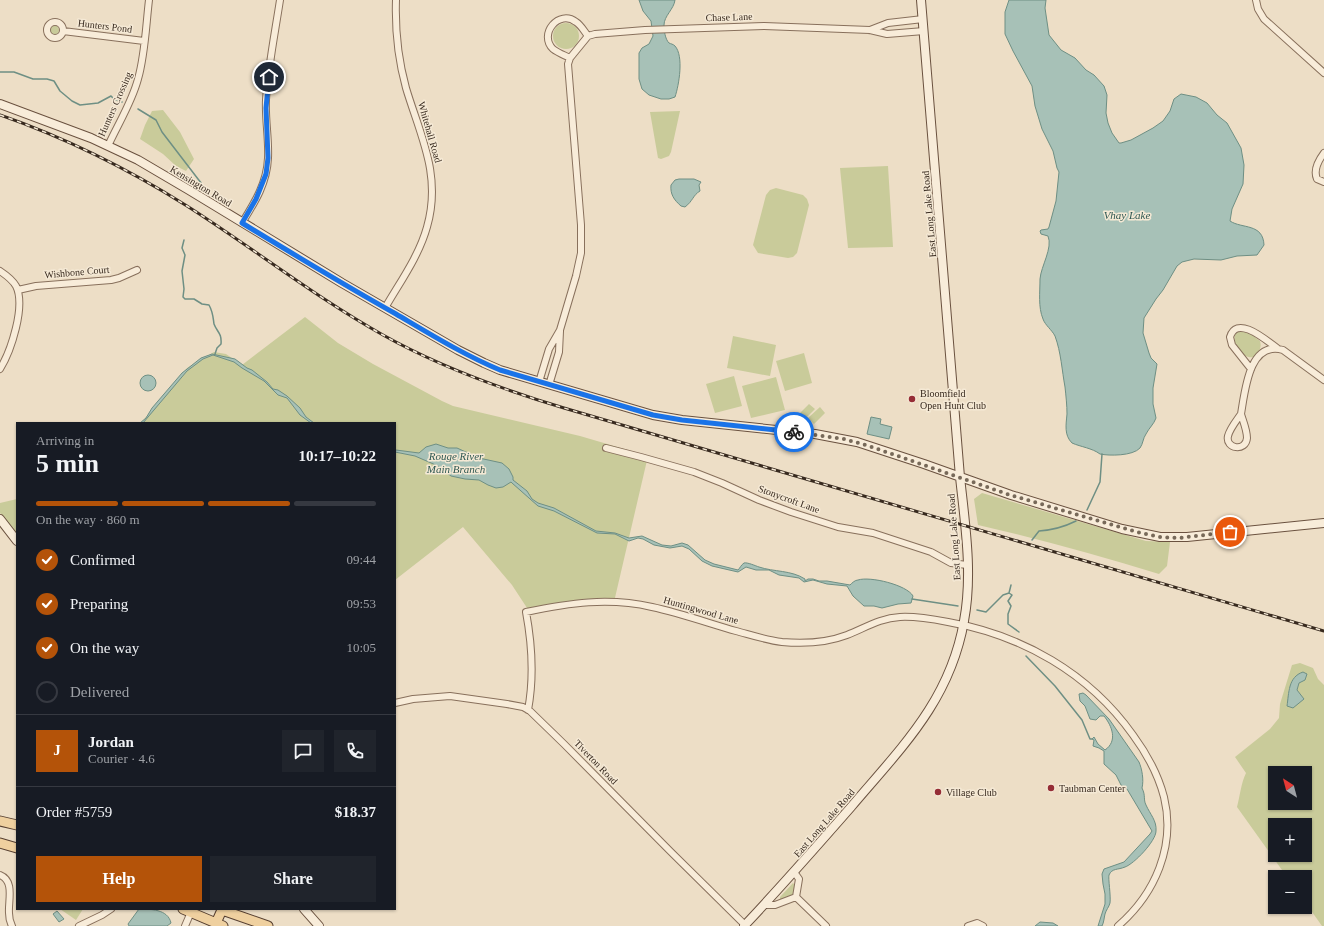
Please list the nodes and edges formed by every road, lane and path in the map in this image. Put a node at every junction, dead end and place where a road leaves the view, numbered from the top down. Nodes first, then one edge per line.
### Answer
1 (149, 0) edge
2 (280, 0) edge
3 (396, 0) edge
4 (922, 0) edge
5 (1256, 0) edge
6 (923, 20) junction
7 (870, 30) junction
8 (63, 31) dead end
9 (924, 31) junction
10 (588, 36) junction
11 (144, 41) junction
12 (570, 58) junction
13 (1324, 73) edge
14 (0, 104) edge
15 (108, 146) junction
16 (1324, 153) edge
17 (1324, 182) edge
18 (242, 223) junction
19 (136, 270) dead end
20 (0, 271) edge
21 (18, 290) junction
22 (385, 308) junction
23 (560, 330) junction
24 (1277, 348) junction
25 (1251, 368) junction
26 (0, 369) edge
27 (1324, 380) edge
28 (539, 382) junction
29 (549, 385) junction
30 (1241, 414) junction
31 (606, 448) dead end
32 (960, 477) junction
33 (0, 519) edge
34 (1324, 522) edge
35 (16, 540) edge
36 (967, 565) junction
37 (964, 625) junction
38 (396, 703) edge
39 (528, 710) junction
40 (0, 821) edge
41 (16, 825) edge
42 (0, 843) edge
43 (16, 848) edge
44 (794, 872) junction
45 (0, 875) edge
46 (796, 898) junction
47 (764, 905) junction
48 (110, 910) edge
49 (240, 910) edge
50 (305, 910) edge
51 (187, 911) edge
52 (310, 917) junction
53 (220, 924) edge
54 (12, 926) edge
55 (79, 926) edge
56 (185, 926) edge
57 (268, 926) edge
58 (273, 926) edge
59 (315, 926) edge
60 (319, 926) edge
61 (745, 926) edge
62 (826, 926) edge
63 (968, 926) edge
64 (983, 926) edge
65 (1118, 926) edge

1 - 11 street, Hunters Crossing
2 - 18 street
3 - 22 street, Whitehall Road
4 - 6 street, East Long Lake Road
5 - 13 street
6 - 7 street, Chase Lane
6 - 9 street, East Long Lake Road
7 - 9 street, Chase Lane
7 - 10 street, Chase Lane
8 - 11 street, Hunters Pond
9 - 32 street, East Long Lake Road
10 - 12 street
10 - 12 street
11 - 15 street, Hunters Crossing
12 - 23 street
14 - 15 street, Kensington Road
15 - 18 street, Kensington Road
16 - 17 street
18 - 22 street, Kensington Road
19 - 21 street, Wishbone Court
20 - 21 street
21 - 26 street
22 - 28 street, Kensington Road
23 - 28 street
23 - 29 street
24 - 25 street
24 - 25 street
24 - 27 street
25 - 30 street
28 - 29 street, Kensington Road
29 - 32 street, Kensington Road
30 - 30 street
31 - 36 street, Stonycroft Lane
32 - 34 street, Kensington Road
32 - 36 street, East Long Lake Road
33 - 35 street
36 - 37 street, East Long Lake Road
37 - 39 street, Huntingwood Lane
37 - 44 street, East Long Lake Road
37 - 65 street
38 - 39 street, Tiverton Road
39 - 61 street, Tiverton Road
40 - 41 main road
42 - 43 main road
44 - 46 street
44 - 47 street, East Long Lake Road
45 - 54 street
46 - 47 street
46 - 62 street
47 - 61 street, East Long Lake Road
48 - 55 street
49 - 58 main road
50 - 52 street
51 - 53 main road
51 - 56 street
52 - 59 street
52 - 60 street
53 - 57 main road
63 - 64 street

